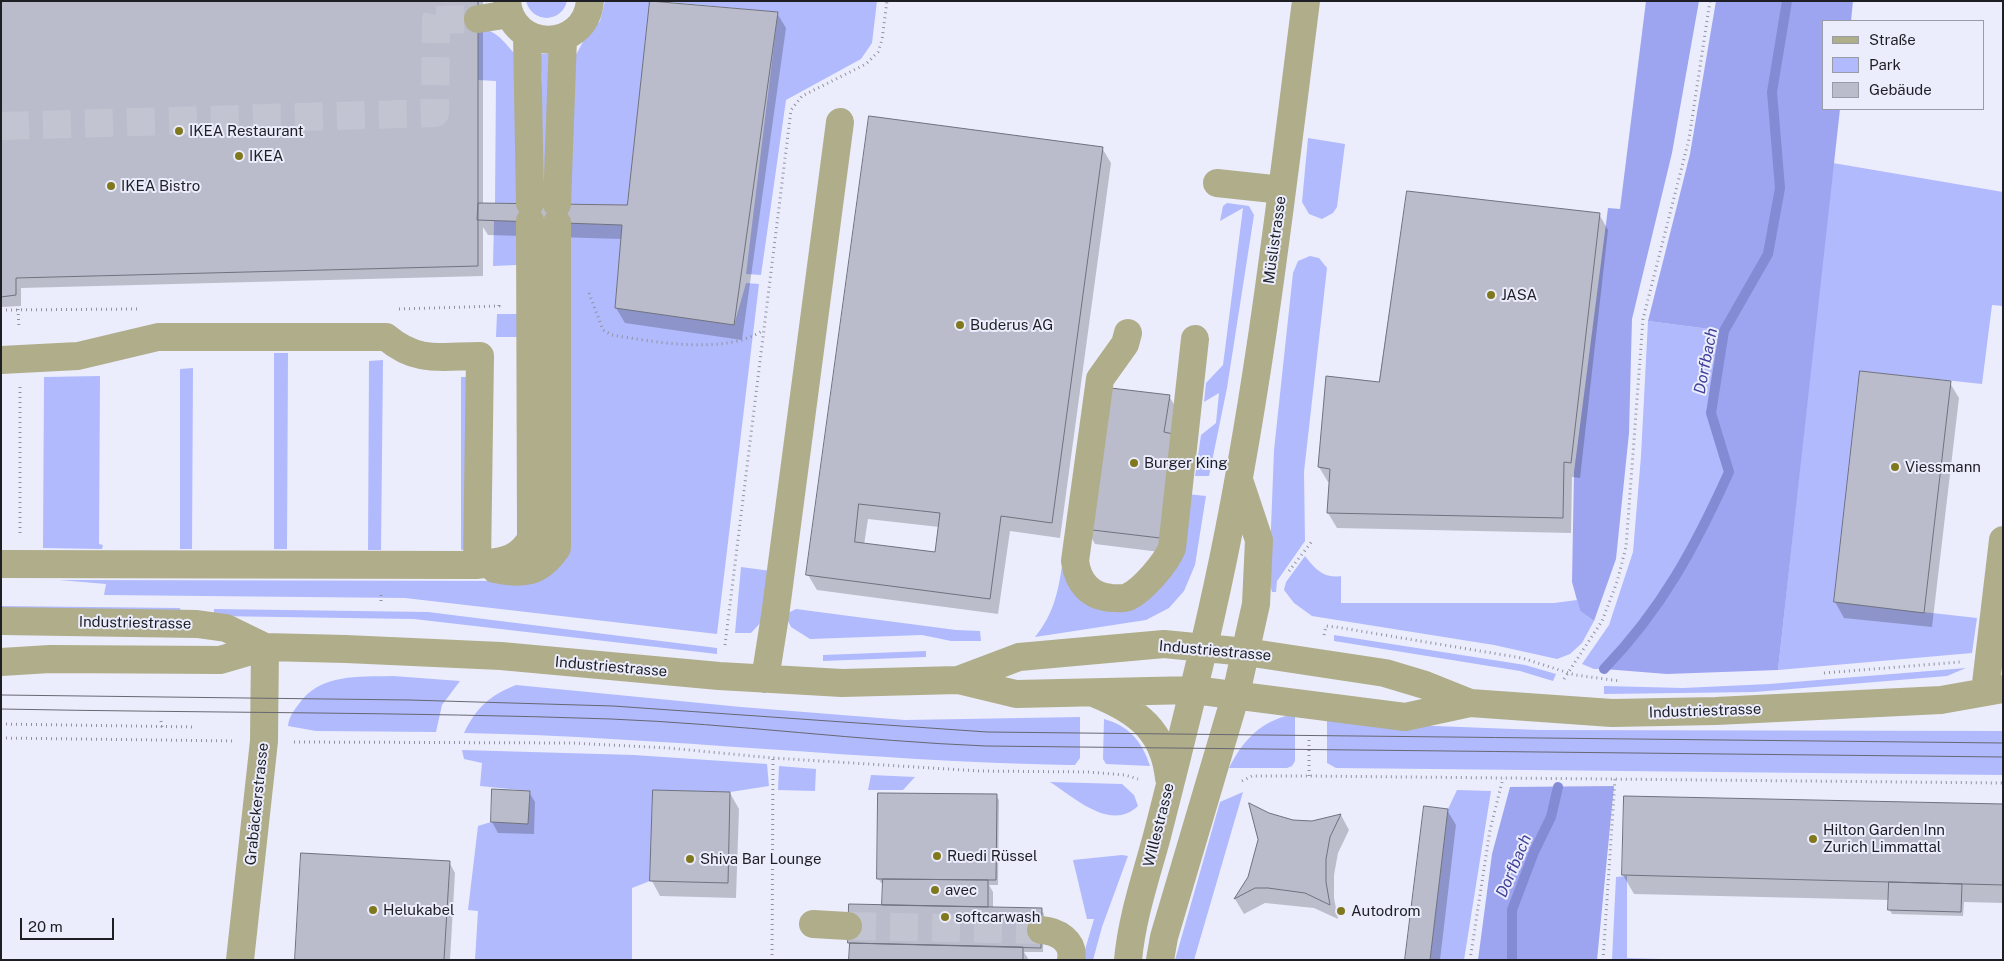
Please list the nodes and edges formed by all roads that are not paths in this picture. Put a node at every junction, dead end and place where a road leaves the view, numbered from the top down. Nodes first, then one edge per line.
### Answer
1 (590, 1) edge
2 (1306, 1) edge
3 (508, 8) edge
4 (478, 19) tunnel mouth
5 (527, 34) junction
6 (563, 38) junction
7 (840, 122) dead end
8 (1217, 183) dead end
9 (1282, 190) junction
10 (1128, 333) dead end
11 (1195, 339) dead end
12 (10, 360) edge
13 (1239, 478) junction
14 (2003, 540) edge
15 (11, 564) edge
16 (477, 565) junction
17 (1, 621) edge
18 (265, 647) junction
19 (1202, 647) junction
20 (1246, 652) junction
21 (1, 662) edge
22 (765, 679) junction
23 (958, 680) junction
24 (1194, 690) junction
25 (1090, 691) junction
26 (1236, 694) junction
27 (1997, 697) edge
28 (1470, 703) junction
29 (1157, 784) junction
30 (814, 924) dead end
31 (848, 926) tunnel mouth
32 (1041, 930) tunnel mouth
33 (240, 960) edge
34 (1072, 960) edge
35 (1128, 960) edge
36 (1160, 960) edge

1 - 6 street
2 - 9 street, Müslistrasse
3 - 4 street
3 - 5 street
5 - 6 street
5 - 16 street
6 - 16 street
7 - 22 street
8 - 9 street
9 - 13 street, Müslistrasse
10 - 11 street
12 - 16 street
13 - 19 street, Müslistrasse
13 - 20 street, Müslistrasse
14 - 27 street
15 - 16 street
17 - 18 street, Industriestrasse
18 - 21 street, Industriestrasse
18 - 22 street, Industriestrasse
18 - 33 street, Grabäckerstrasse
19 - 20 street, Industriestrasse
19 - 23 street, Industriestrasse
19 - 24 street, Müslistrasse
20 - 26 street, Müslistrasse
20 - 28 street, Industriestrasse
22 - 23 street, Industriestrasse
23 - 25 street, Industriestrasse
24 - 25 street, Industriestrasse
24 - 26 street, Industriestrasse
24 - 29 street, Willestrasse
25 - 29 street
26 - 28 street, Industriestrasse
26 - 36 street
27 - 28 street, Industriestrasse
29 - 35 street, Willestrasse
30 - 31 street
32 - 34 street

